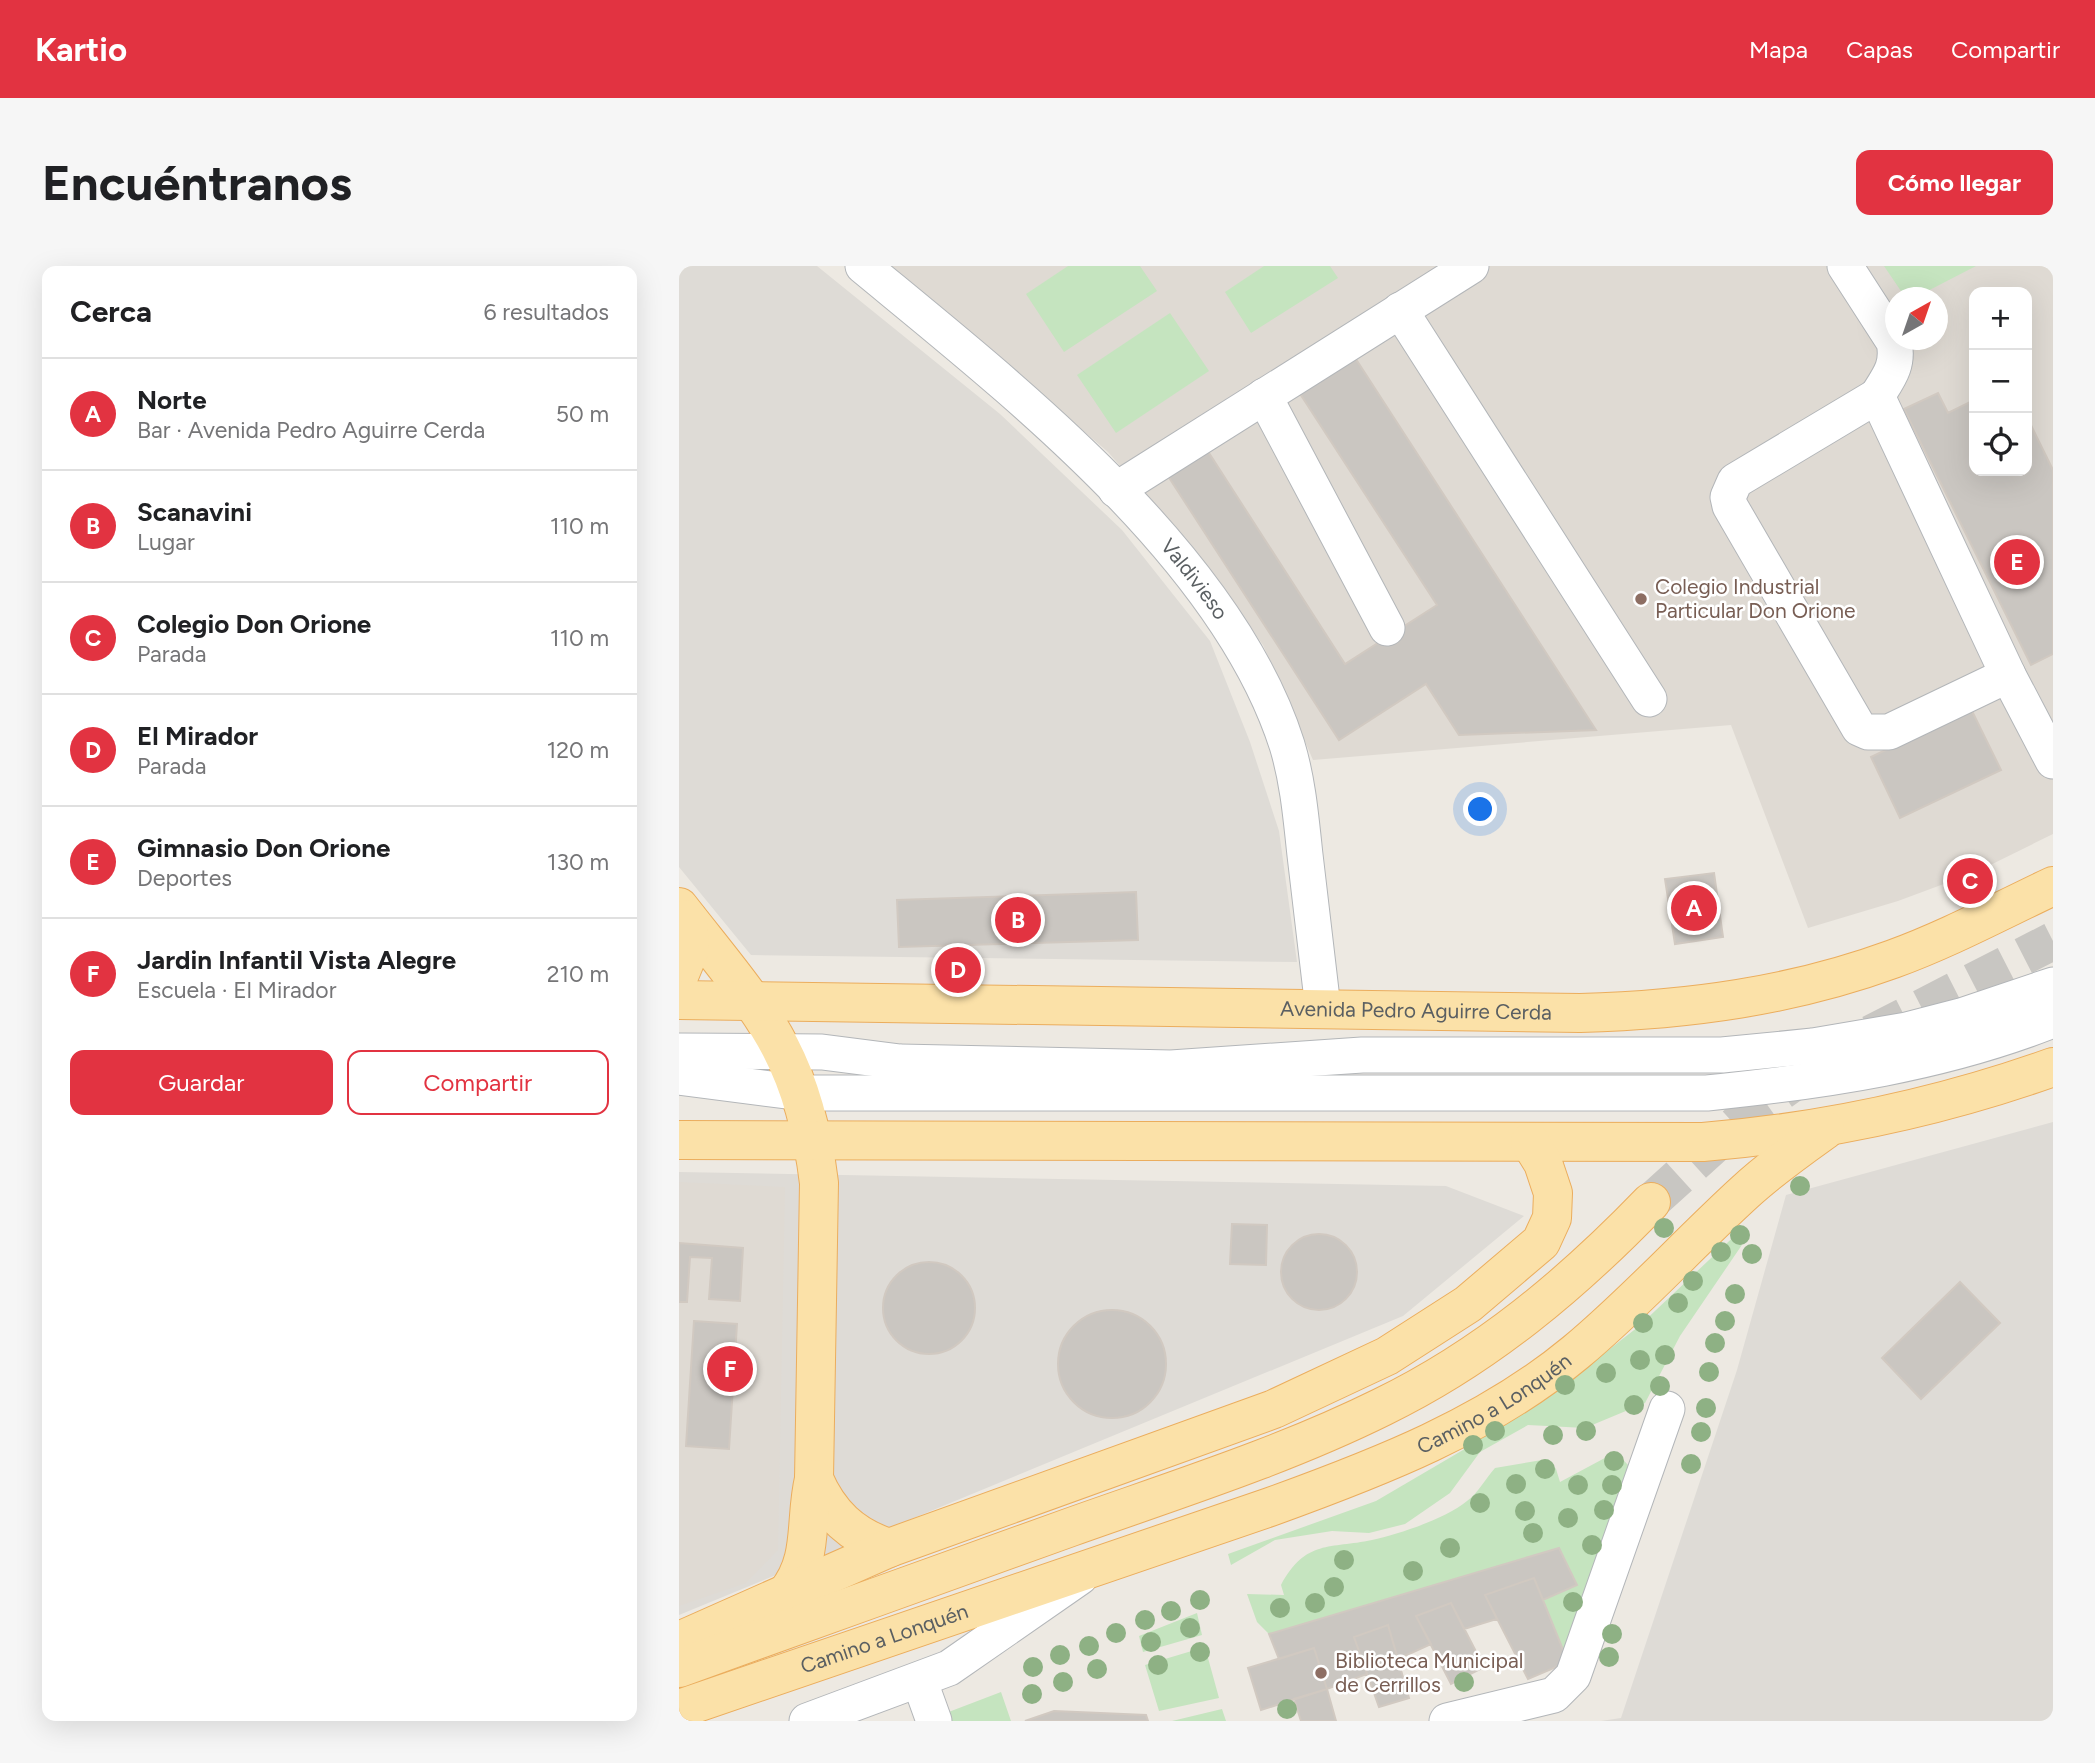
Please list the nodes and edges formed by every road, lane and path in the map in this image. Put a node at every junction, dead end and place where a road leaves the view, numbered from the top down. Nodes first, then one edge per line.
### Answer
1 (863, 266) edge
2 (1471, 266) edge
3 (1845, 266) edge
4 (1400, 310) junction
5 (1264, 396) junction
6 (1877, 396) junction
7 (1116, 490) junction
8 (1387, 628) dead end
9 (2008, 675) junction
10 (1649, 699) dead end
11 (2053, 761) edge
12 (2053, 886) edge
13 (684, 913) edge
14 (679, 976) edge
15 (2053, 985) edge
16 (679, 1000) edge
17 (755, 1002) junction
18 (1323, 1008) junction
19 (2053, 1020) edge
20 (679, 1051) edge
21 (784, 1052) junction
22 (2053, 1067) edge
23 (679, 1077) edge
24 (802, 1093) junction
25 (1829, 1127) junction
26 (814, 1139) junction
27 (679, 1140) edge
28 (1530, 1142) junction
29 (1651, 1202) tunnel mouth
30 (1667, 1409) dead end
31 (814, 1479) junction
32 (889, 1548) junction
33 (1090, 1570) junction
34 (786, 1594) junction
35 (679, 1641) edge
36 (679, 1668) edge
37 (920, 1682) junction
38 (679, 1709) edge
39 (870, 1711) edge
40 (807, 1721) edge
41 (934, 1721) edge
42 (1447, 1721) edge

1 - 7 street, Valdivieso
2 - 4 street
3 - 6 street
4 - 5 street
4 - 10 street
5 - 7 street
5 - 8 street
6 - 9 street
6 - 9 street
7 - 18 street, Valdivieso
9 - 11 street
12 - 18 main road, Avenida Pedro Aguirre Cerda
13 - 14 main road
13 - 17 main road
15 - 21 street
16 - 17 main road, Avenida Pedro Aguirre Cerda
17 - 18 main road, Avenida Pedro Aguirre Cerda
17 - 21 main road
19 - 24 street
20 - 21 street
21 - 24 main road
22 - 25 main road
23 - 24 street
24 - 26 main road
25 - 28 main road
25 - 33 main road, Camino a Lonquén
26 - 27 main road
26 - 28 main road
26 - 31 main road
28 - 32 main road
29 - 36 main road
30 - 42 street
31 - 32 main road
31 - 34 main road
32 - 34 main road
33 - 37 street, Camino a Lonquén
33 - 38 main road, Camino a Lonquén
34 - 35 main road
37 - 39 street, Camino a Lonquén
37 - 41 street
39 - 40 street, Camino a Lonquén

